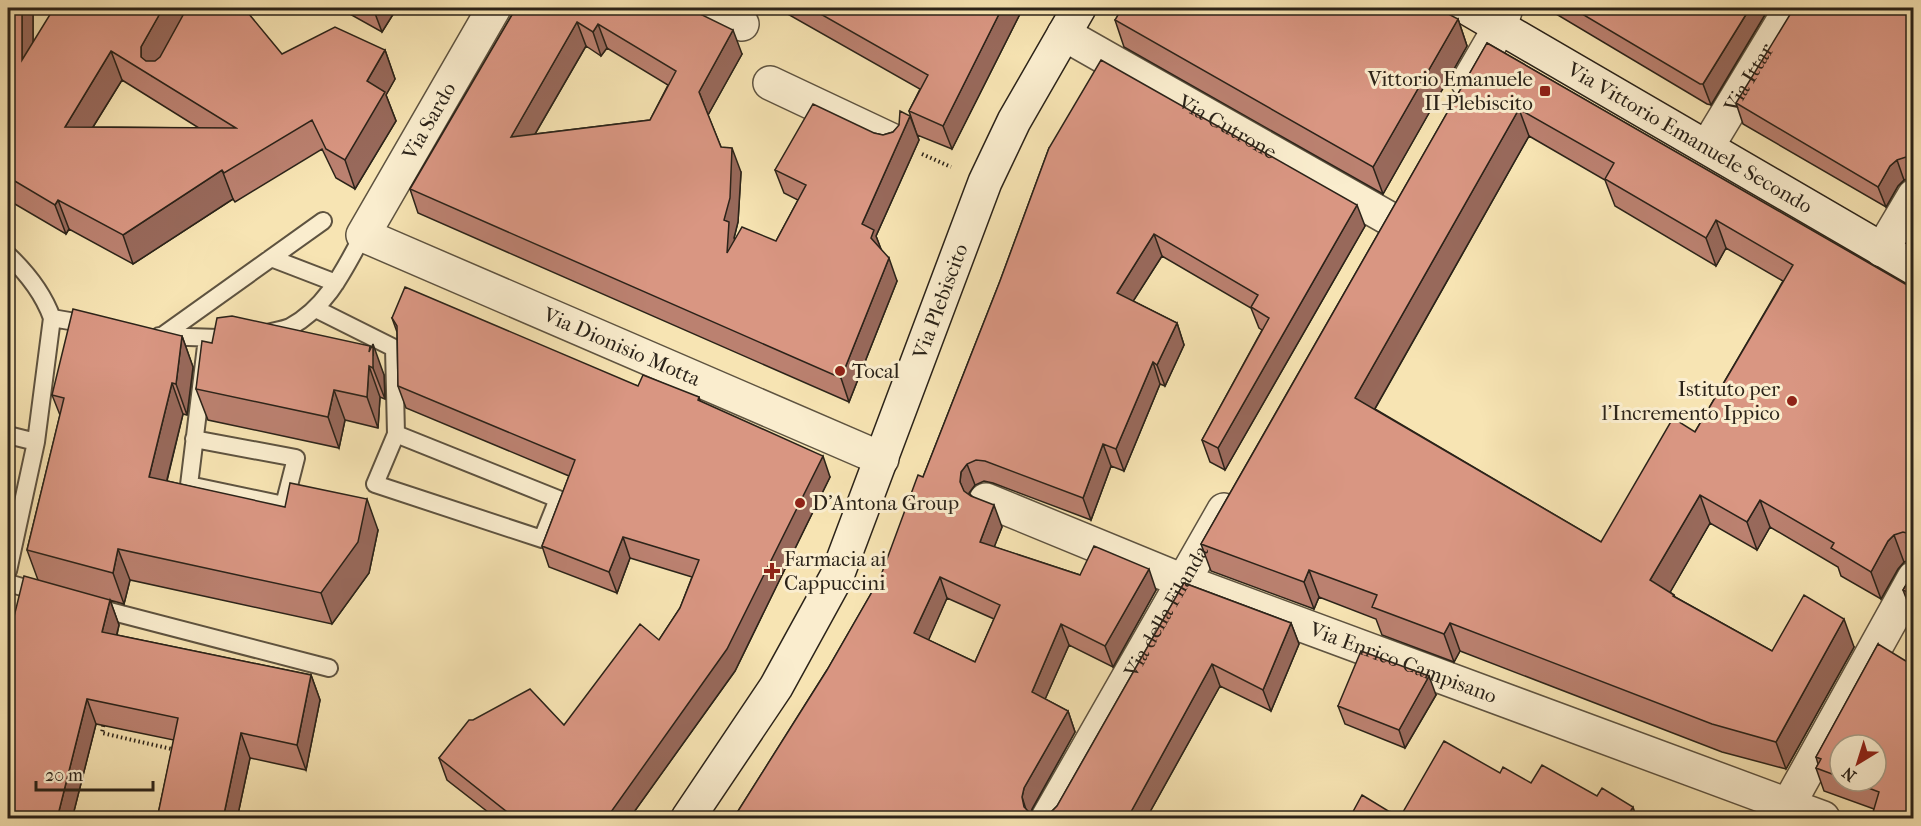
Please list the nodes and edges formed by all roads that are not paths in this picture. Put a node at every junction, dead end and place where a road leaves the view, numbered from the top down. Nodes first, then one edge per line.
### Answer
1 (494, 8) edge
2 (713, 8) edge
3 (1467, 8) edge
4 (1791, 8) edge
5 (1503, 17) edge
6 (1071, 21) edge
7 (742, 24) dead end
8 (770, 83) dead end
9 (1453, 108) edge
10 (891, 140) edge
11 (1707, 147) junction
12 (1407, 189) edge
13 (1914, 196) edge
14 (323, 221) dead end
15 (363, 235) junction
16 (1882, 250) junction
17 (8, 255) edge
18 (271, 258) junction
19 (1914, 268) edge
20 (336, 283) junction
21 (316, 309) junction
22 (52, 318) junction
23 (107, 327) edge
24 (140, 333) edge
25 (162, 336) junction
26 (255, 336) edge
27 (231, 337) edge
28 (207, 338) junction
29 (396, 434) junction
30 (8, 435) edge
31 (195, 439) junction
32 (36, 442) junction
33 (882, 459) junction
34 (1237, 488) edge
35 (986, 500) edge
36 (8, 571) edge
37 (1914, 578) edge
38 (1184, 580) junction
39 (8, 583) edge
40 (329, 668) dead end
41 (1784, 812) edge
42 (688, 819) edge
43 (1048, 819) edge
44 (1823, 819) edge

1 - 15 street, Via Sardo
2 - 7 street
3 - 5 street, Via Vittorio Emanuele Secondo
4 - 11 street, Via Ittar
5 - 9 street
5 - 11 street, Via Vittorio Emanuele Secondo
6 - 12 street, Via Cutrone
6 - 33 street, Via Plebiscito
8 - 10 street
11 - 16 street, Via Vittorio Emanuele Secondo
13 - 16 street
14 - 18 lane
15 - 20 lane
15 - 33 street, Via Dionisio Motta
16 - 19 street, Via Vittorio Emanuele Secondo
17 - 22 lane
18 - 20 lane
18 - 25 lane
20 - 21 lane
21 - 26 lane
21 - 29 lane
22 - 23 lane
22 - 32 lane
24 - 25 lane
25 - 28 lane
27 - 28 lane
28 - 31 lane
29 - 29 lane
30 - 32 lane
31 - 31 lane
32 - 36 lane
33 - 42 street, Via Plebiscito
34 - 38 street, Via della Filanda
35 - 38 street, Via Enrico Campisano
37 - 41 street
38 - 41 street, Via Enrico Campisano
38 - 43 street, Via della Filanda
39 - 40 lane
41 - 44 street, Via Enrico Campisano

